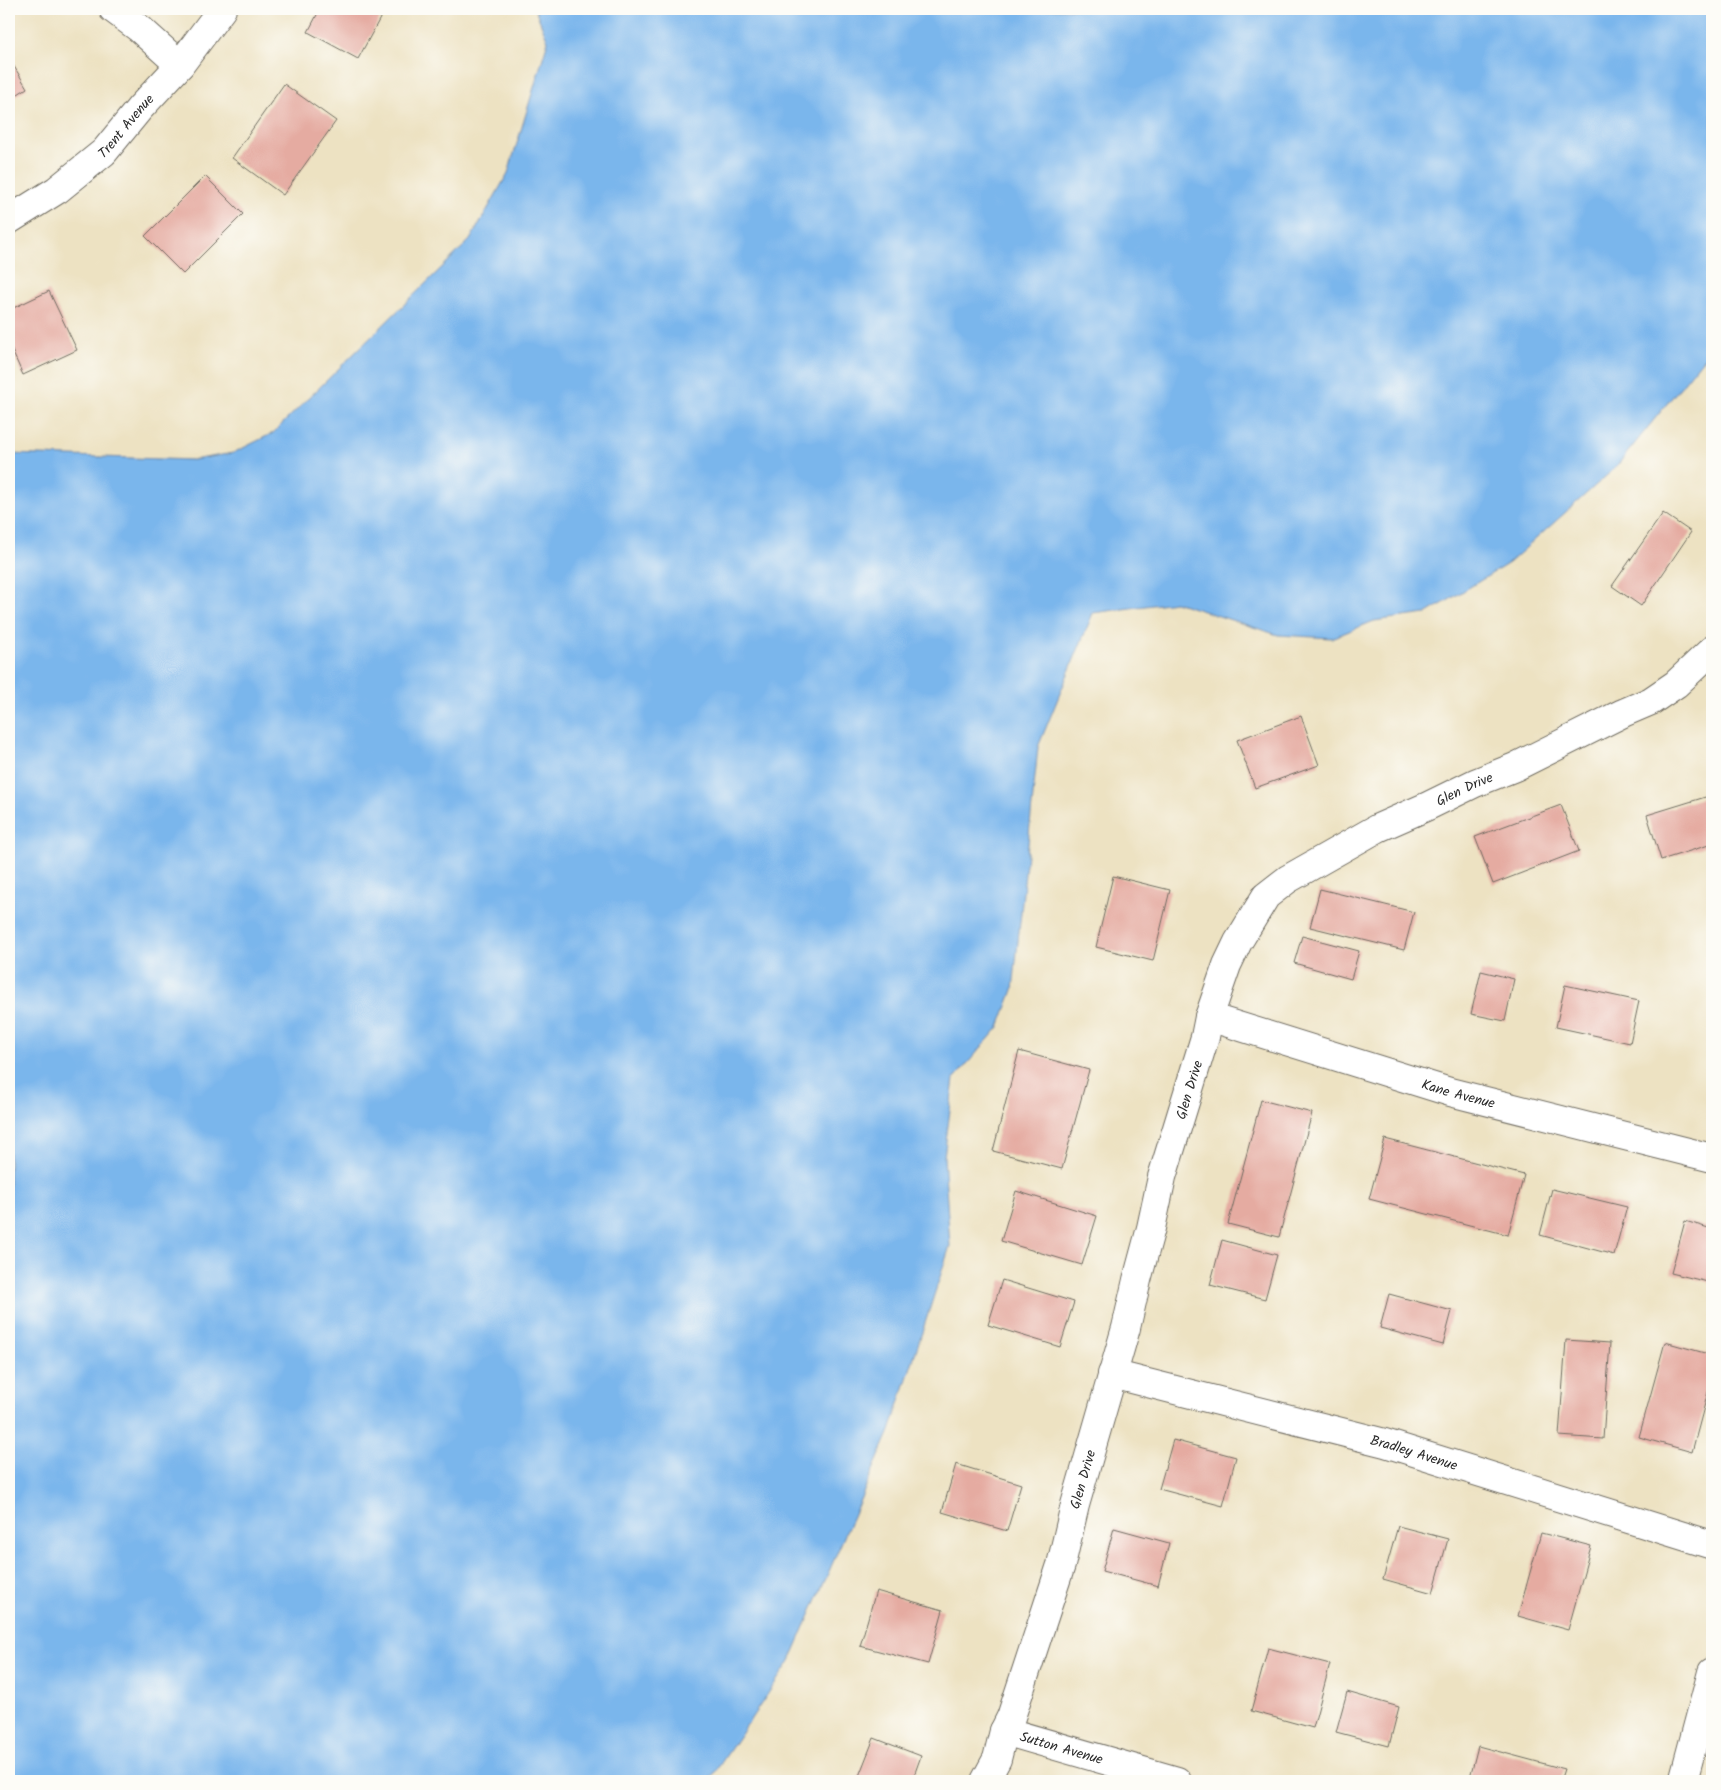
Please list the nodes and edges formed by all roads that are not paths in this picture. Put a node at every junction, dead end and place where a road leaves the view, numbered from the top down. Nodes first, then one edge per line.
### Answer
1 (113, 9) edge
2 (222, 9) edge
3 (180, 65) junction
4 (9, 220) edge
5 (1712, 650) edge
6 (1209, 1017) junction
7 (1712, 1158) edge
8 (1112, 1374) junction
9 (1712, 1545) edge
10 (1712, 1672) edge
11 (1004, 1731) junction
12 (985, 1781) edge
13 (1177, 1781) edge
14 (1684, 1781) edge

1 - 3 street
2 - 3 street, Trent Avenue
3 - 4 street, Trent Avenue
5 - 6 street, Glen Drive
6 - 7 street, Kane Avenue
6 - 8 street, Glen Drive
8 - 9 street, Bradley Avenue
8 - 11 street, Glen Drive
10 - 14 street
11 - 12 street, Glen Drive
11 - 13 street, Sutton Avenue

